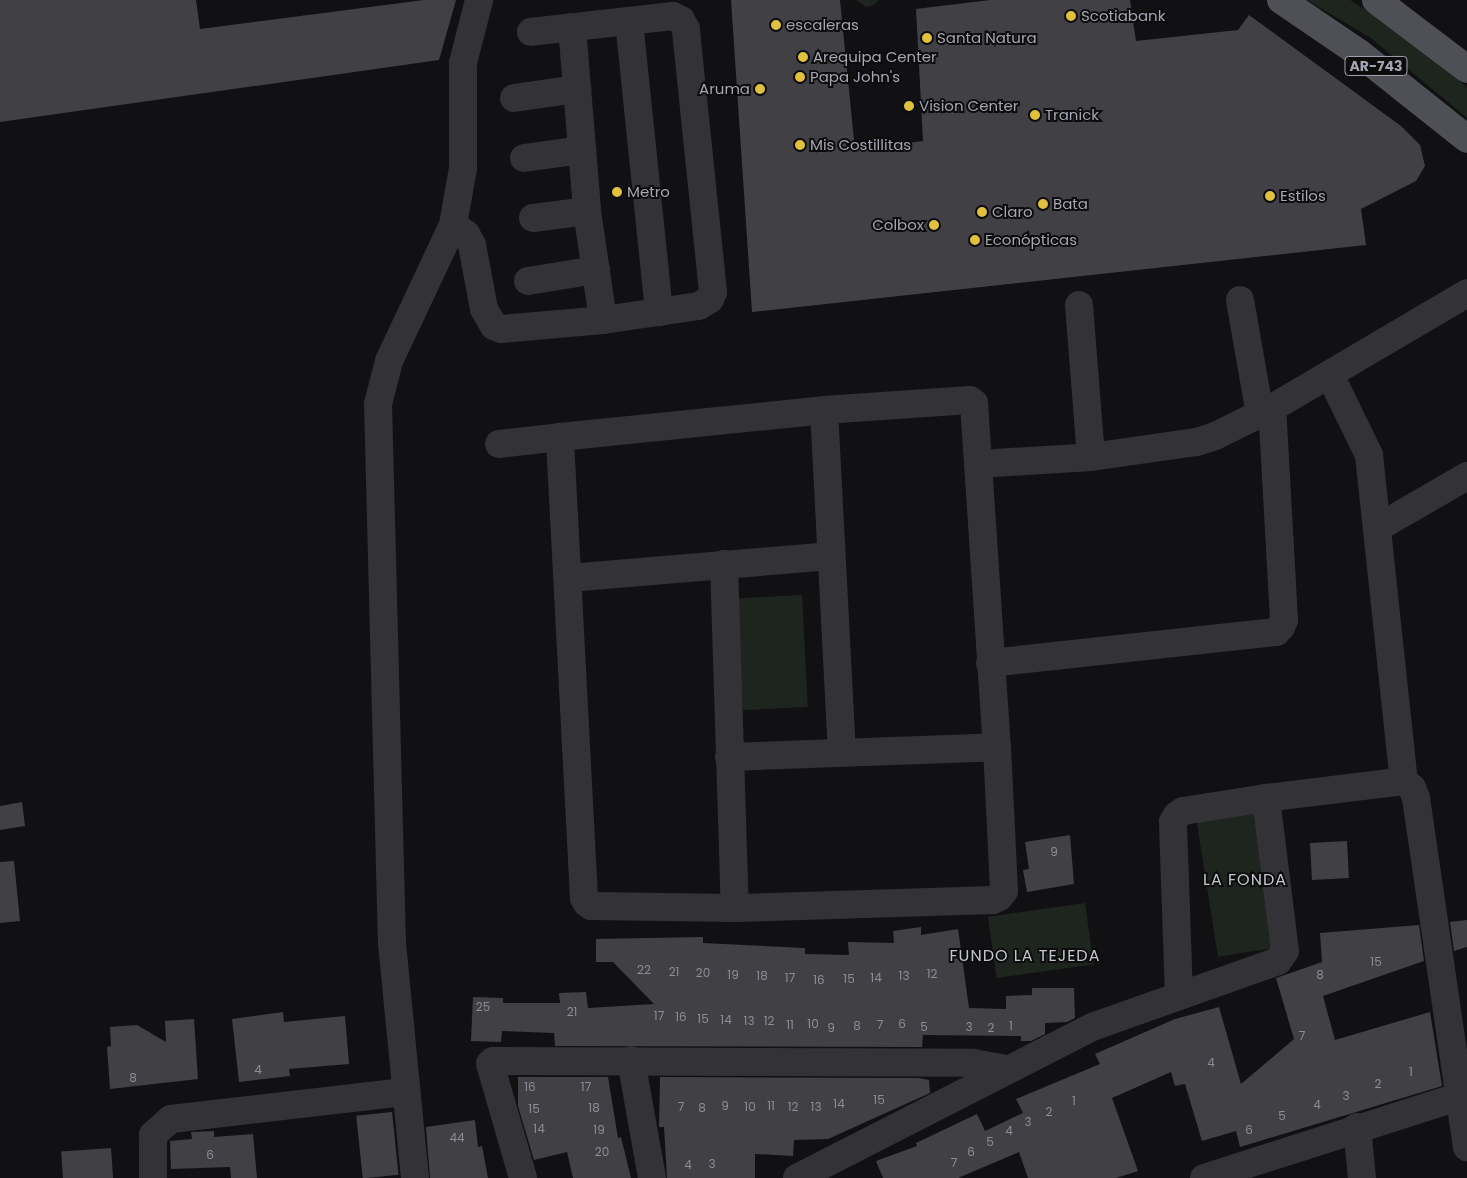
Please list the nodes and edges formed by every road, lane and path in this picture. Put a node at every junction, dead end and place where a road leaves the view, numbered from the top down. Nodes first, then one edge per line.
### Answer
1 (479, 0) edge
2 (1280, 0) edge
3 (1376, 0) edge
4 (628, 21) junction
5 (572, 27) junction
6 (531, 32) dead end
7 (1467, 70) edge
8 (577, 89) junction
9 (514, 98) dead end
10 (1467, 139) edge
11 (582, 150) junction
12 (524, 158) dead end
13 (587, 211) junction
14 (533, 218) dead end
15 (453, 225) junction
16 (596, 270) junction
17 (528, 281) dead end
18 (1467, 292) edge
19 (1240, 300) dead end
20 (1079, 305) dead end
21 (659, 312) junction
22 (603, 320) junction
23 (1330, 375) junction
24 (824, 410) junction
25 (1266, 412) junction
26 (560, 437) junction
27 (499, 444) dead end
28 (1091, 457) junction
29 (978, 464) junction
30 (1467, 476) edge
31 (1379, 527) junction
32 (831, 556) junction
33 (724, 564) junction
34 (569, 578) junction
35 (990, 663) junction
36 (996, 747) junction
37 (842, 752) junction
38 (729, 757) junction
39 (1404, 781) junction
40 (1266, 798) junction
41 (735, 908) junction
42 (1179, 996) junction
43 (631, 1060) junction
44 (1008, 1069) junction
45 (406, 1092) junction
46 (1461, 1096) junction
47 (1357, 1127) junction
48 (1467, 1147) edge
49 (153, 1178) edge
50 (415, 1178) edge
51 (523, 1178) edge
52 (652, 1178) edge
53 (797, 1178) edge
54 (1204, 1178) edge
55 (1362, 1178) edge

1 - 15 street
2 - 10 main road, AR-743
3 - 7 main road
4 - 5 street
4 - 21 street
4 - 21 street
5 - 6 street
5 - 8 street
8 - 9 street
8 - 11 street
11 - 12 street
11 - 13 street
13 - 14 street
13 - 16 street
15 - 22 street
15 - 45 street
16 - 17 street
16 - 22 street
18 - 23 street
19 - 25 street
20 - 28 street
21 - 22 street
23 - 25 street
23 - 31 street
24 - 26 street
24 - 29 street
24 - 32 street
25 - 28 street
25 - 35 street
26 - 27 street
26 - 34 street
28 - 29 street
29 - 35 street
30 - 31 street
31 - 39 street
32 - 33 street
32 - 37 street
33 - 34 street
33 - 38 street
34 - 41 street
35 - 36 street
36 - 37 street
36 - 41 street
37 - 38 street
38 - 41 street
39 - 40 street
39 - 46 street
40 - 42 street
40 - 42 street
42 - 44 street
43 - 44 street
43 - 51 street
43 - 52 street
44 - 53 street
45 - 49 street
45 - 50 street
46 - 47 street
46 - 48 street
47 - 54 street
47 - 55 street

